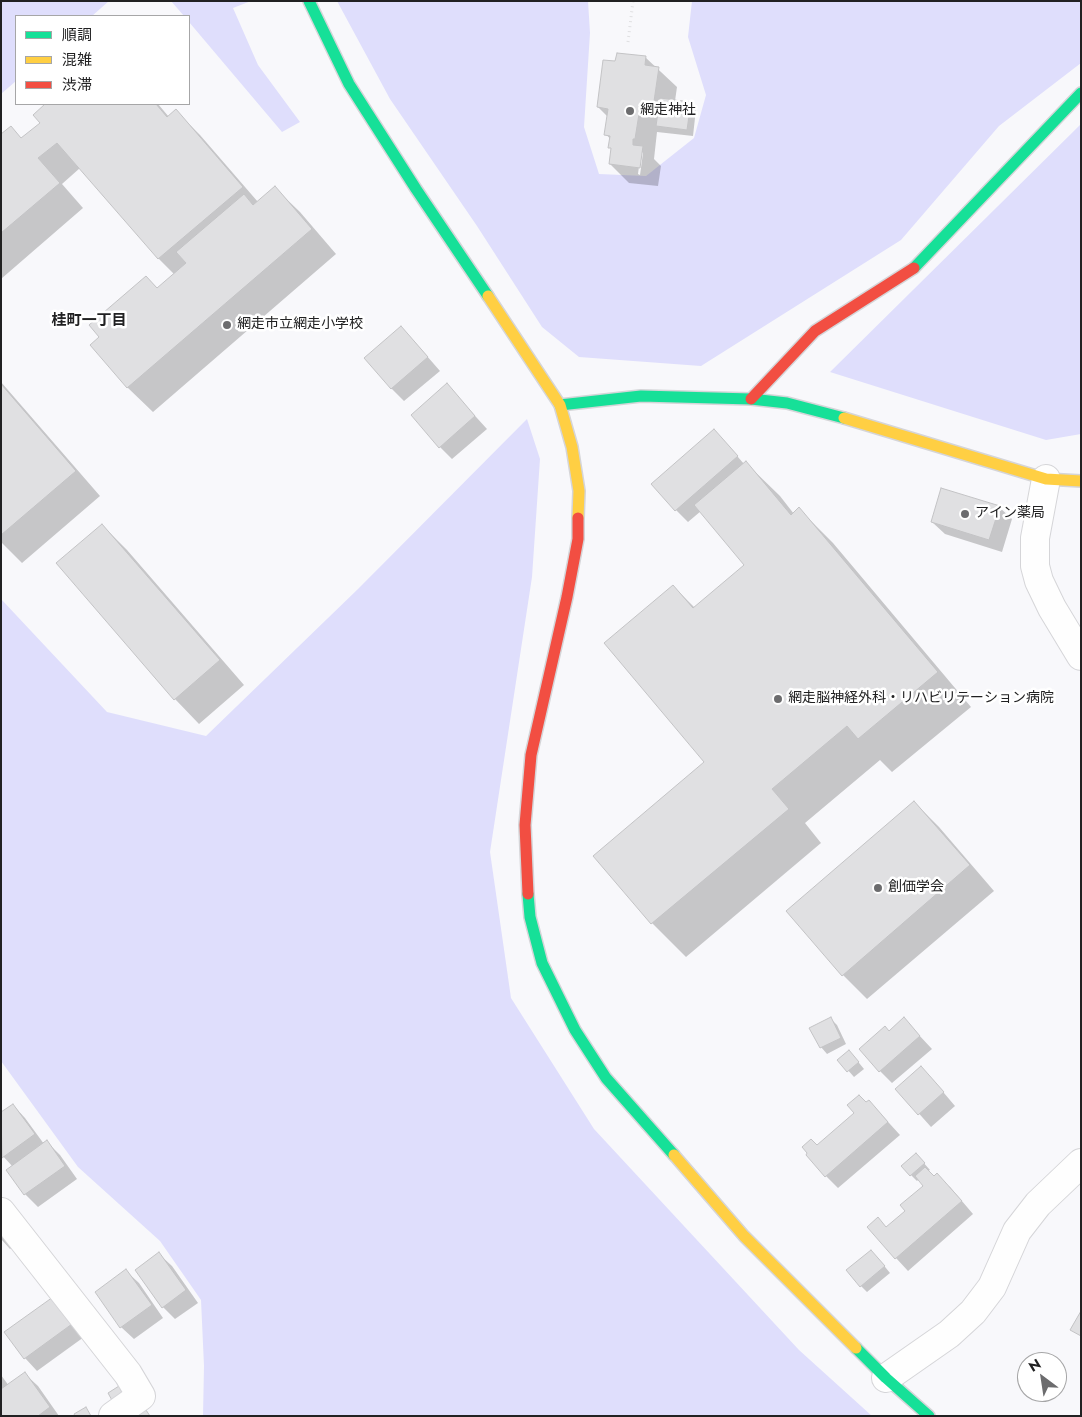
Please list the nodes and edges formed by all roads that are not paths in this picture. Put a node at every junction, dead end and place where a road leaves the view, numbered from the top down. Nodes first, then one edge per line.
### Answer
1 (309, 1) edge
2 (1081, 92) edge
3 (750, 399) junction
4 (560, 405) junction
5 (1046, 479) junction
6 (1081, 480) edge
7 (1081, 656) edge
8 (1081, 1164) edge
9 (1, 1212) edge
10 (886, 1378) junction
11 (113, 1416) edge
12 (929, 1416) edge

1 - 4 street
2 - 3 street
3 - 4 street
3 - 5 street
4 - 10 street
5 - 6 street
5 - 7 street
8 - 10 street
9 - 11 street
10 - 12 street

